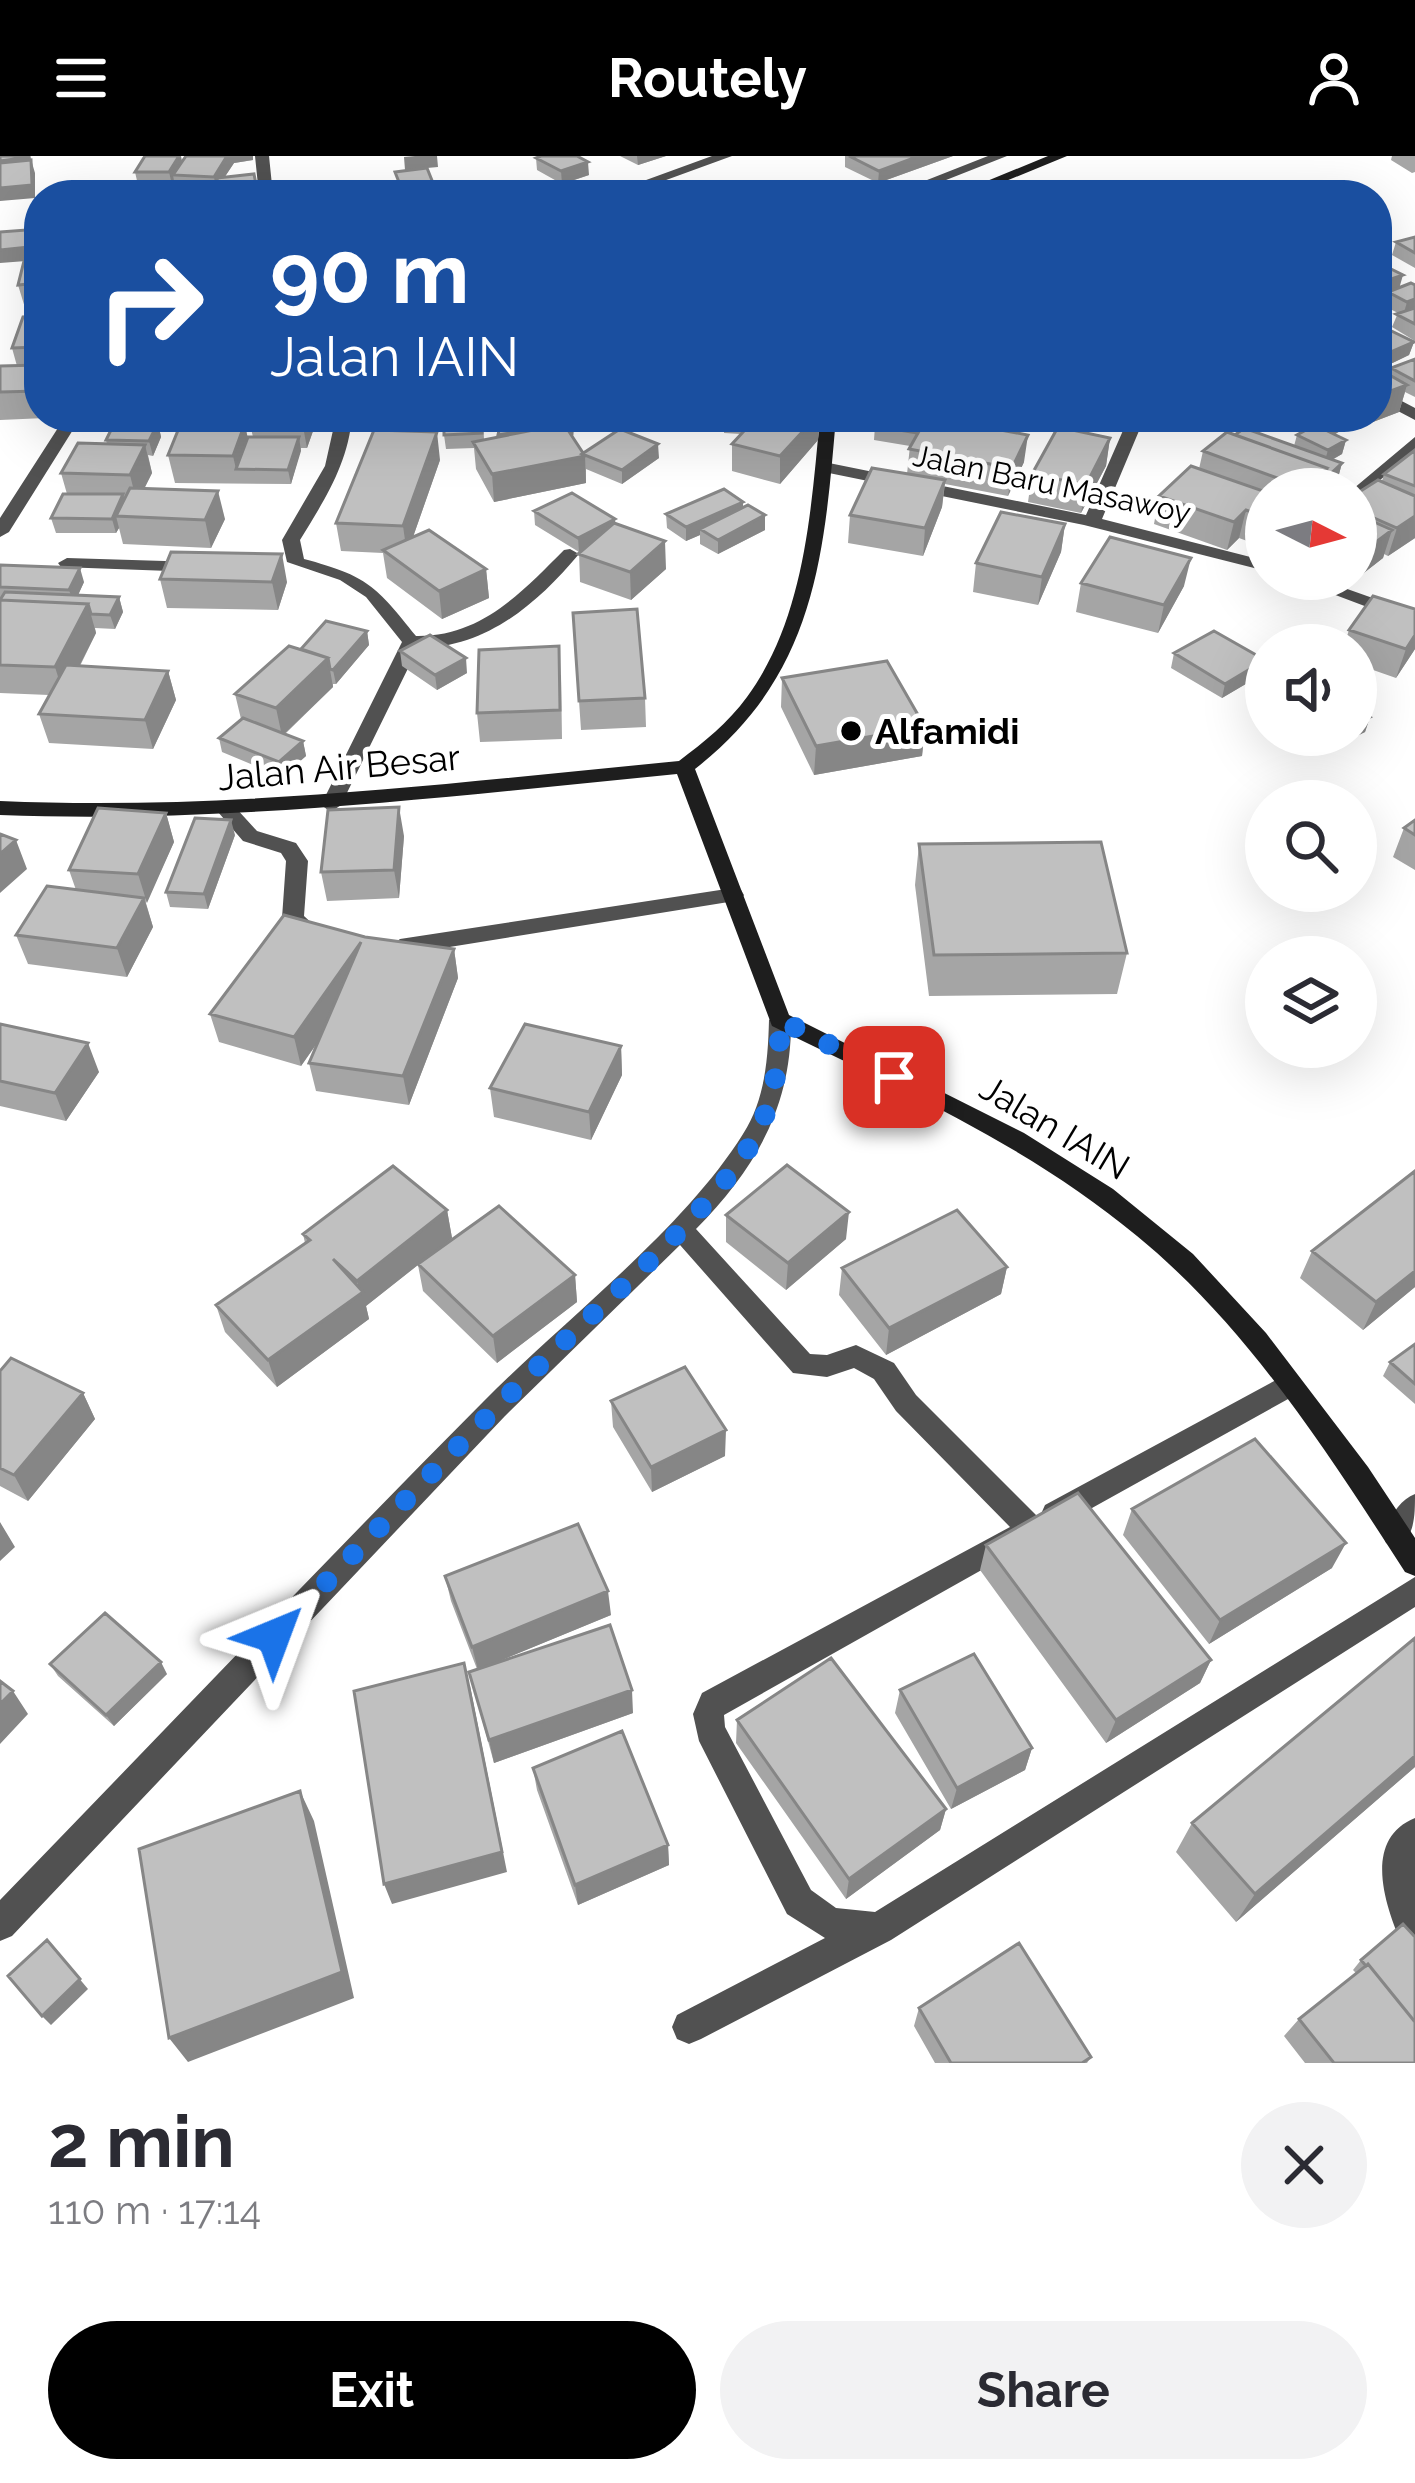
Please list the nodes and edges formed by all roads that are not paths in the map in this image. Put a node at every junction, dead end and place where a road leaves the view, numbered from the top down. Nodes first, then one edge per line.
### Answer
1 (725, 156) edge
2 (1000, 156) edge
3 (1060, 156) edge
4 (656, 180) edge
5 (936, 180) edge
6 (998, 180) edge
7 (63, 432) edge
8 (343, 432) edge
9 (827, 432) edge
10 (1130, 432) edge
11 (1415, 442) edge
12 (824, 467) junction
13 (1377, 476) edge
14 (1092, 522) junction
15 (0, 532) edge
16 (570, 554) dead end
17 (1245, 561) edge
18 (67, 562) edge
19 (224, 568) edge
20 (268, 569) edge
21 (314, 571) junction
22 (1360, 600) edge
23 (1415, 620) edge
24 (411, 642) junction
25 (684, 767) junction
26 (331, 805) junction
27 (0, 808) edge
28 (228, 812) junction
29 (733, 895) junction
30 (336, 940) edge
31 (374, 944) edge
32 (780, 1020) junction
33 (680, 1228) junction
34 (1289, 1385) junction
35 (1415, 1507) edge
36 (1030, 1528) junction
37 (1396, 1534) junction
38 (1415, 1563) edge
39 (1415, 1592) edge
40 (1415, 1834) edge
41 (0, 1924) edge
42 (879, 1928) junction
43 (1415, 1935) edge
44 (689, 2027) dead end

1 - 4 street
2 - 5 street
3 - 6 street
7 - 15 street
8 - 21 street
9 - 12 street
10 - 14 street
11 - 13 street
12 - 14 street, Jalan Baru Masawoy
12 - 25 street
14 - 17 street, Jalan Baru Masawoy
16 - 24 street
18 - 19 street
20 - 21 street
21 - 24 street
22 - 23 street
24 - 26 street
25 - 26 street, Jalan Air Besar
25 - 29 street
26 - 28 street, Jalan Air Besar
27 - 28 street, Jalan Air Besar
28 - 30 street
29 - 31 street
29 - 32 street
32 - 33 street
32 - 34 street, Jalan IAIN
33 - 36 street
33 - 41 street
34 - 36 street
34 - 37 street, Jalan IAIN
35 - 37 street
36 - 42 street
37 - 38 street, Jalan IAIN
39 - 42 street
40 - 43 street
42 - 44 street

